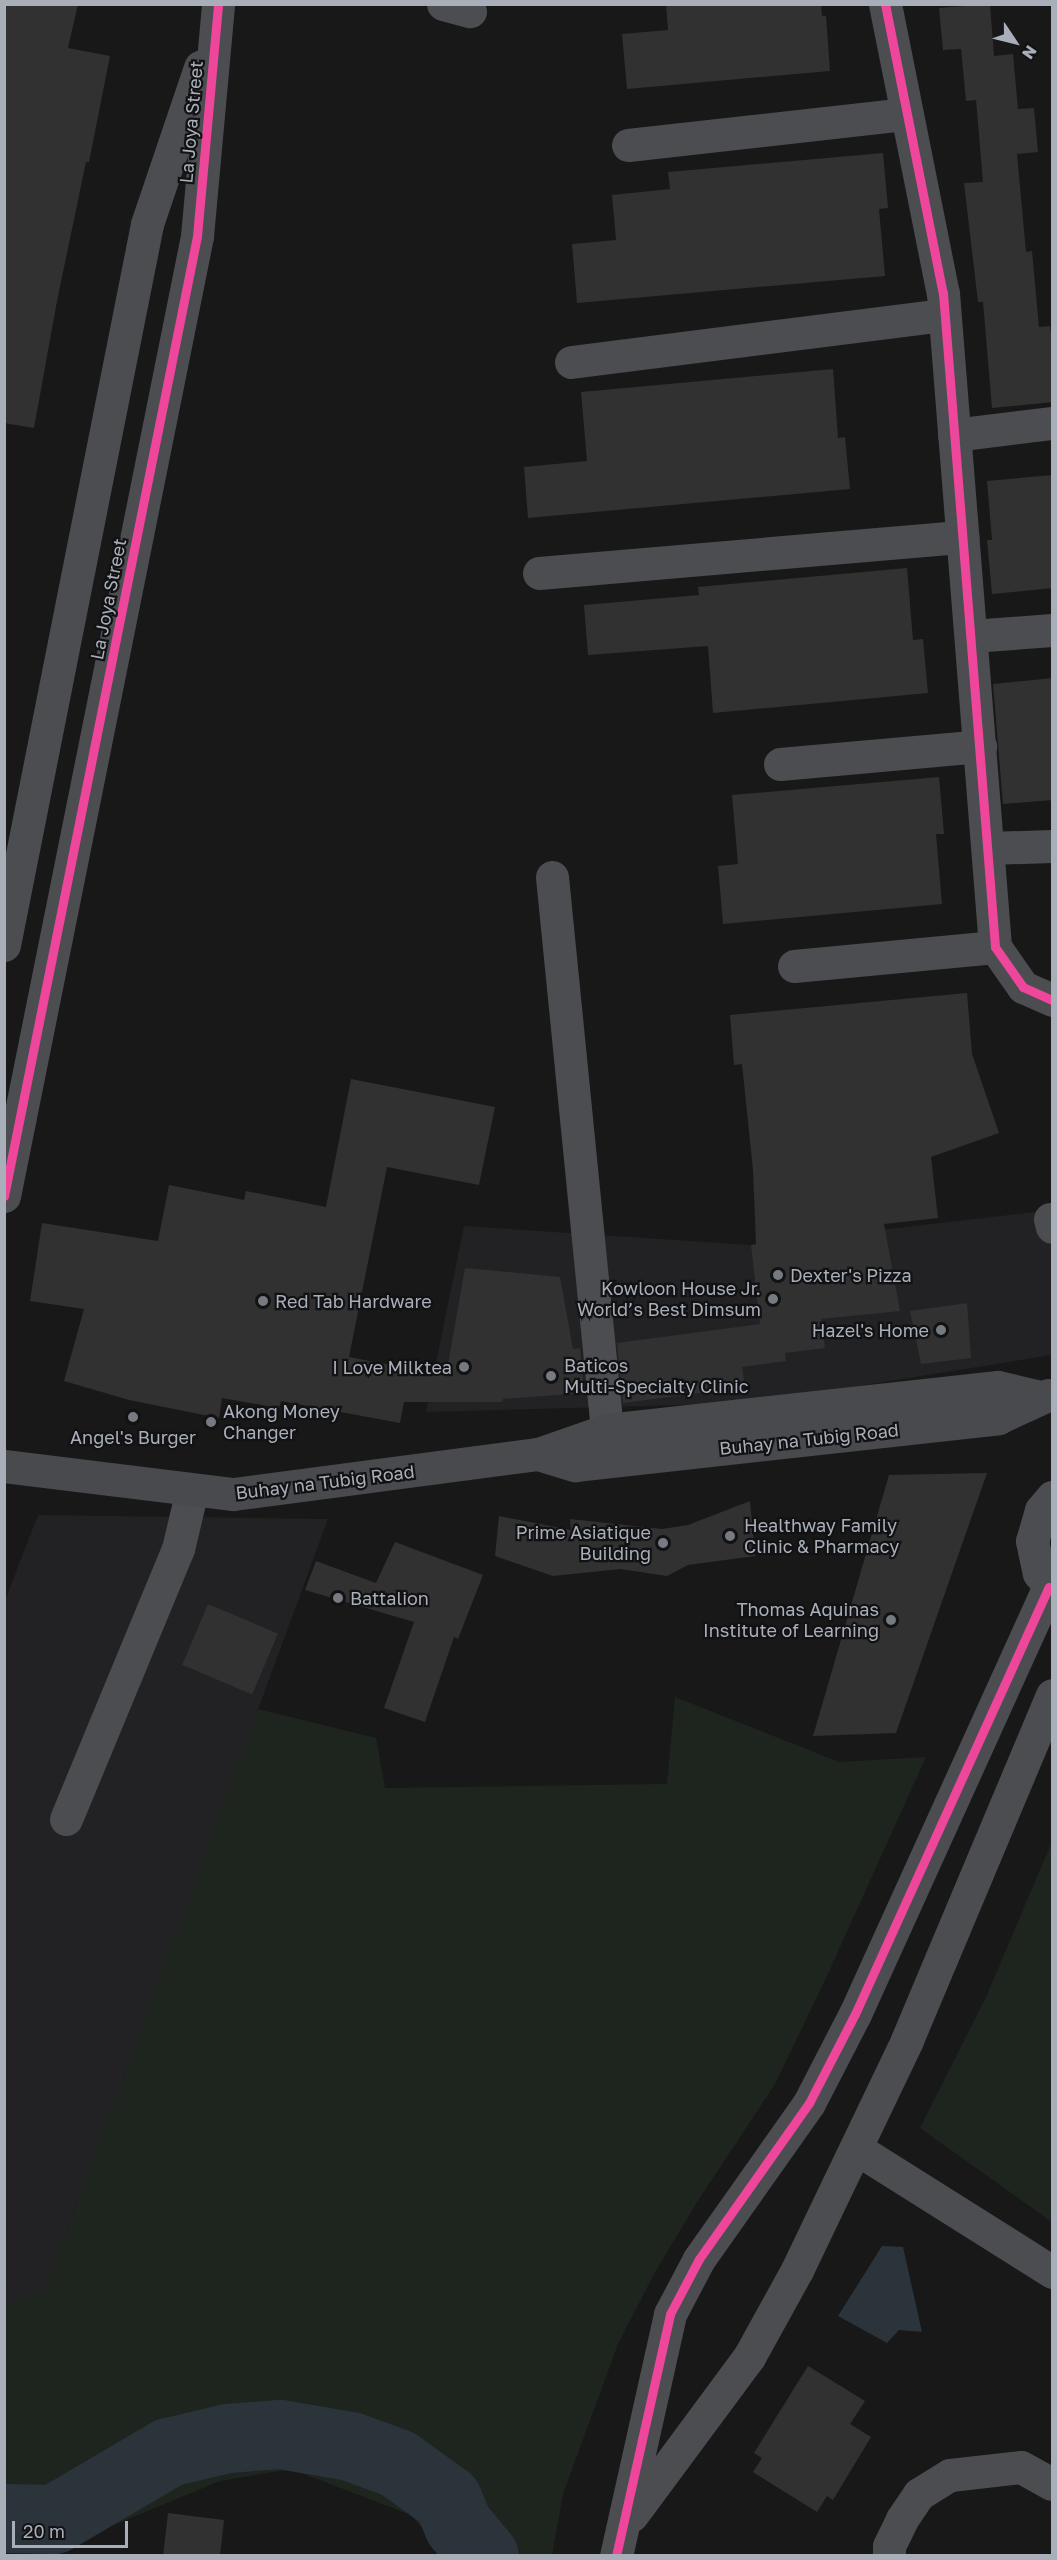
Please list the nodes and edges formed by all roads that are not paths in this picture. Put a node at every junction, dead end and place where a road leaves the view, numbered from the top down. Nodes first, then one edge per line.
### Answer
1 (885, 4) edge
2 (218, 9) edge
3 (906, 114) junction
4 (628, 145) dead end
5 (944, 315) junction
6 (571, 362) dead end
7 (1053, 423) edge
8 (954, 435) junction
9 (963, 537) junction
10 (539, 573) dead end
11 (1053, 630) edge
12 (971, 636) junction
13 (980, 746) junction
14 (780, 764) dead end
15 (1053, 846) edge
16 (988, 848) junction
17 (552, 877) dead end
18 (4, 945) edge
19 (994, 947) junction
20 (794, 966) dead end
21 (1053, 1000) edge
22 (4, 1196) edge
23 (1047, 1395) edge
24 (607, 1430) junction
25 (538, 1454) junction
26 (4, 1466) edge
27 (192, 1490) junction
28 (1053, 1497) edge
29 (1051, 1588) edge
30 (1053, 1695) edge
31 (66, 1819) dead end
32 (857, 2149) junction
33 (1053, 2272) edge
34 (1053, 2484) edge
35 (625, 2524) junction
36 (617, 2555) edge
37 (889, 2556) edge

1 - 3 street
2 - 18 street, La Joya Street
2 - 22 street, La Joya Street
3 - 4 street
3 - 5 street
5 - 6 street
5 - 8 street
7 - 8 street
8 - 9 street
9 - 10 street
9 - 12 street
11 - 12 street
12 - 13 street
13 - 14 street
13 - 16 street
15 - 16 street
16 - 19 street
17 - 24 street
19 - 20 street
19 - 21 street
23 - 24 main road, Buhay na Tubig Road
23 - 25 main road, Buhay na Tubig Road
24 - 25 main road, Buhay na Tubig Road
25 - 27 main road, Buhay na Tubig Road
26 - 27 main road, Buhay na Tubig Road
27 - 31 street
28 - 29 street
29 - 35 street
30 - 32 street
32 - 33 street
32 - 35 street
34 - 37 street
35 - 36 street

